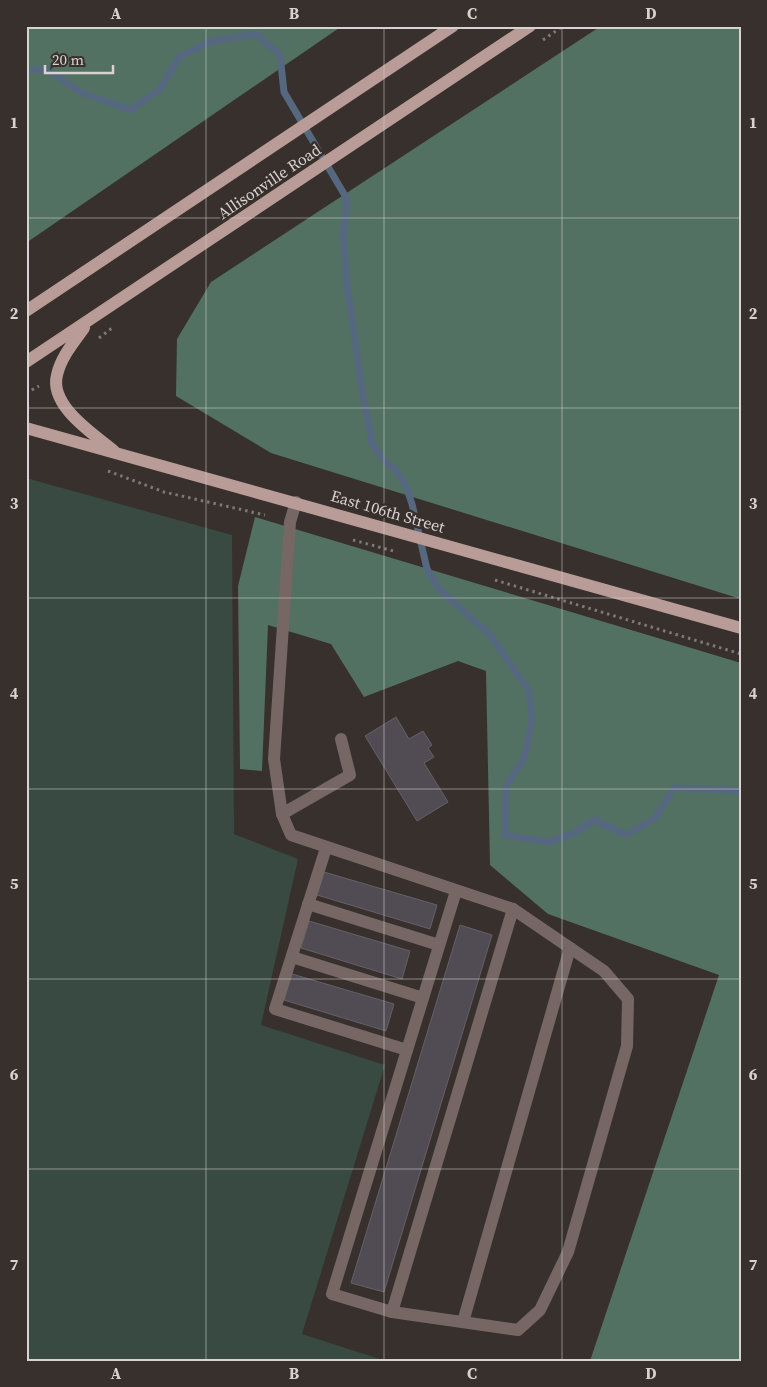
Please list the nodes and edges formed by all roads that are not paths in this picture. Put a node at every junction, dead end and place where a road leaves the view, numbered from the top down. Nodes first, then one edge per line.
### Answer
1 (453, 26) edge
2 (530, 26) edge
3 (26, 311) edge
4 (88, 322) junction
5 (26, 362) edge
6 (26, 428) edge
7 (118, 454) junction
8 (296, 502) junction
9 (741, 628) edge
10 (341, 739) dead end
11 (282, 814) junction
12 (326, 848) junction
13 (456, 890) junction
14 (308, 904) junction
15 (513, 909) junction
16 (439, 945) junction
17 (570, 948) junction
18 (292, 957) junction
19 (423, 998) junction
20 (407, 1050) junction
21 (392, 1312) junction
22 (463, 1322) junction

1 - 3 main road, Allisonville Road
2 - 4 main road, Allisonville Road
4 - 5 main road, Allisonville Road
4 - 7 main road
6 - 7 main road, East 106th Street
7 - 8 main road, East 106th Street
8 - 9 main road, East 106th Street
8 - 11 lane
10 - 11 lane
11 - 12 lane
12 - 13 lane
12 - 14 lane
13 - 15 lane
13 - 16 lane
14 - 16 lane
14 - 18 lane
15 - 17 lane
15 - 21 lane
16 - 19 lane
17 - 22 lane
17 - 22 lane
18 - 19 lane
18 - 20 lane
19 - 20 lane
20 - 21 lane
21 - 22 lane

